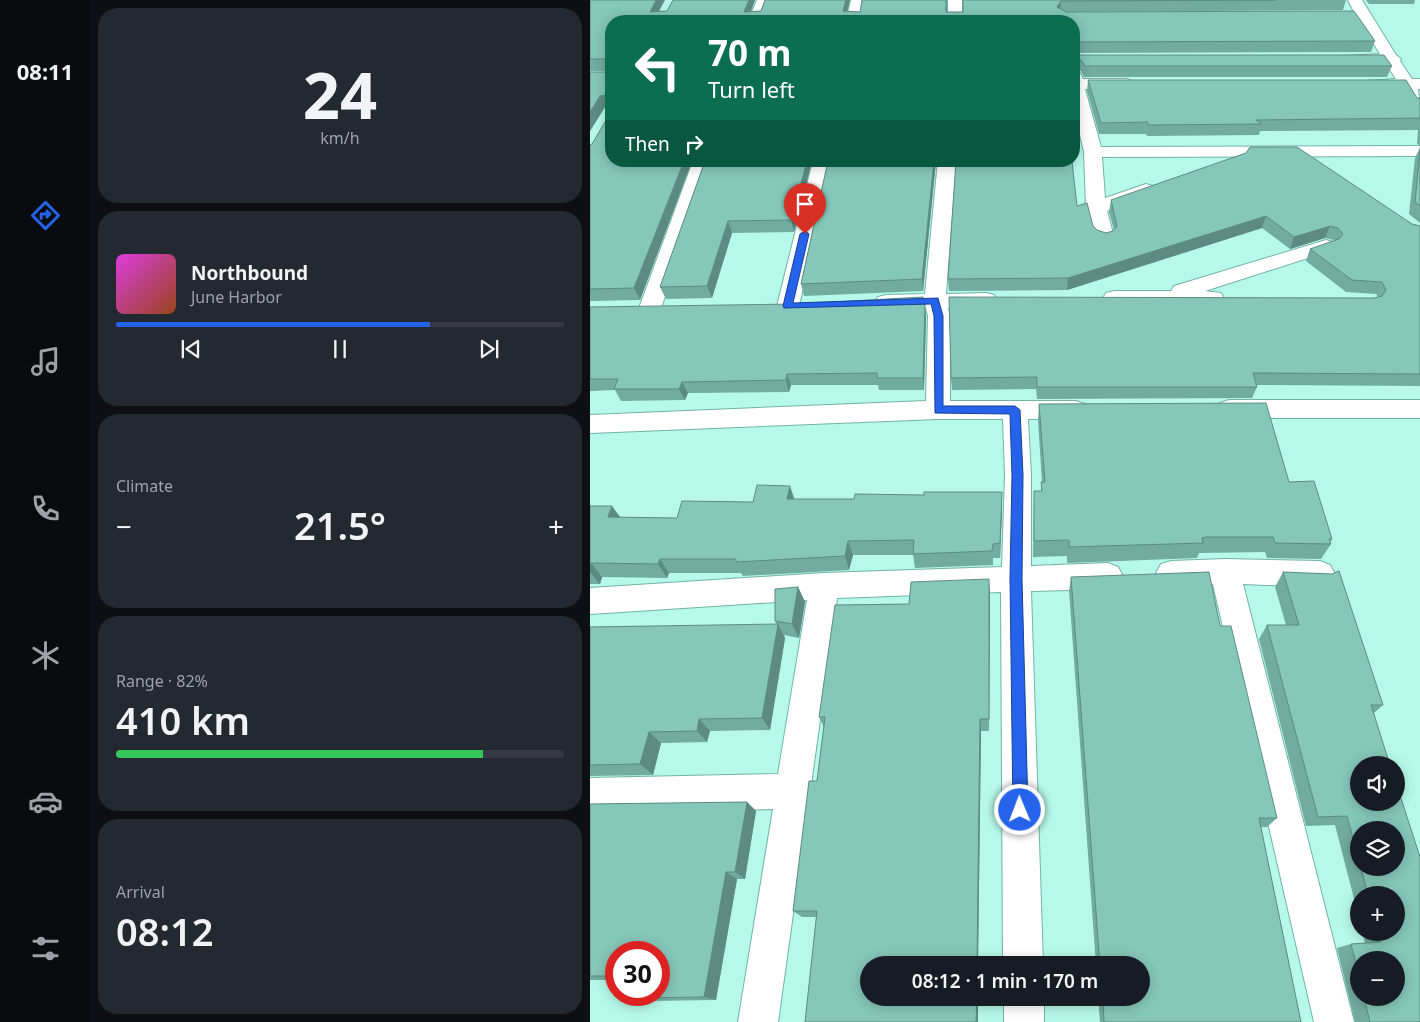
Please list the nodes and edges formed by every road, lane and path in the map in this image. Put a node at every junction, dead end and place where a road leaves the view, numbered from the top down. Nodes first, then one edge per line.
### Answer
1 (764, 0) edge
2 (858, 0) edge
3 (955, 0) edge
4 (1355, 0) edge
5 (758, 15) edge
6 (854, 15) edge
7 (955, 15) edge
8 (1303, 16) edge
9 (1363, 16) junction
10 (1334, 59) edge
11 (1393, 59) junction
12 (1080, 80) edge
13 (1144, 84) edge
14 (1358, 84) edge
15 (1413, 84) edge
16 (1080, 103) edge
17 (1420, 104) edge
18 (1420, 150) edge
19 (1093, 152) junction
20 (1256, 152) junction
21 (1306, 152) junction
22 (700, 167) edge
23 (821, 167) edge
24 (946, 167) edge
25 (1209, 169) edge
26 (1330, 169) edge
27 (1162, 185) edge
28 (1096, 208) junction
29 (1104, 236) edge
30 (1326, 246) edge
31 (1161, 297) junction
32 (1093, 298) edge
33 (1230, 298) edge
34 (935, 300) junction
35 (1004, 300) edge
36 (866, 303) edge
37 (788, 306) edge
38 (649, 308) edge
39 (1420, 409) edge
40 (938, 410) junction
41 (1015, 410) junction
42 (1094, 410) edge
43 (1203, 410) edge
44 (590, 424) edge
45 (1225, 572) junction
46 (1322, 574) edge
47 (1016, 579) junction
48 (824, 586) junction
49 (590, 601) edge
50 (792, 791) junction
51 (590, 795) edge
52 (1023, 956) edge
53 (1024, 1006) edge
54 (758, 1022) edge
55 (1024, 1022) edge
56 (1334, 1022) edge

1 - 5 street
2 - 6 street
3 - 7 street
4 - 9 street
8 - 9 street
9 - 11 street
10 - 11 street
11 - 15 street
12 - 13 street
14 - 15 street
15 - 17 street
16 - 19 street
18 - 21 street
19 - 20 street
19 - 28 street
20 - 21 street
20 - 25 street
21 - 26 street
22 - 38 street
23 - 37 street
24 - 34 street
27 - 28 street
28 - 29 street
30 - 31 street
31 - 32 street
31 - 33 street
34 - 35 street
34 - 36 street
34 - 40 street
39 - 43 street
40 - 41 street
40 - 44 street
41 - 42 street
41 - 47 street
45 - 46 street
45 - 47 street
45 - 56 street
47 - 48 street
47 - 52 street
48 - 49 street
48 - 50 street
50 - 51 street
50 - 54 street
53 - 55 street

